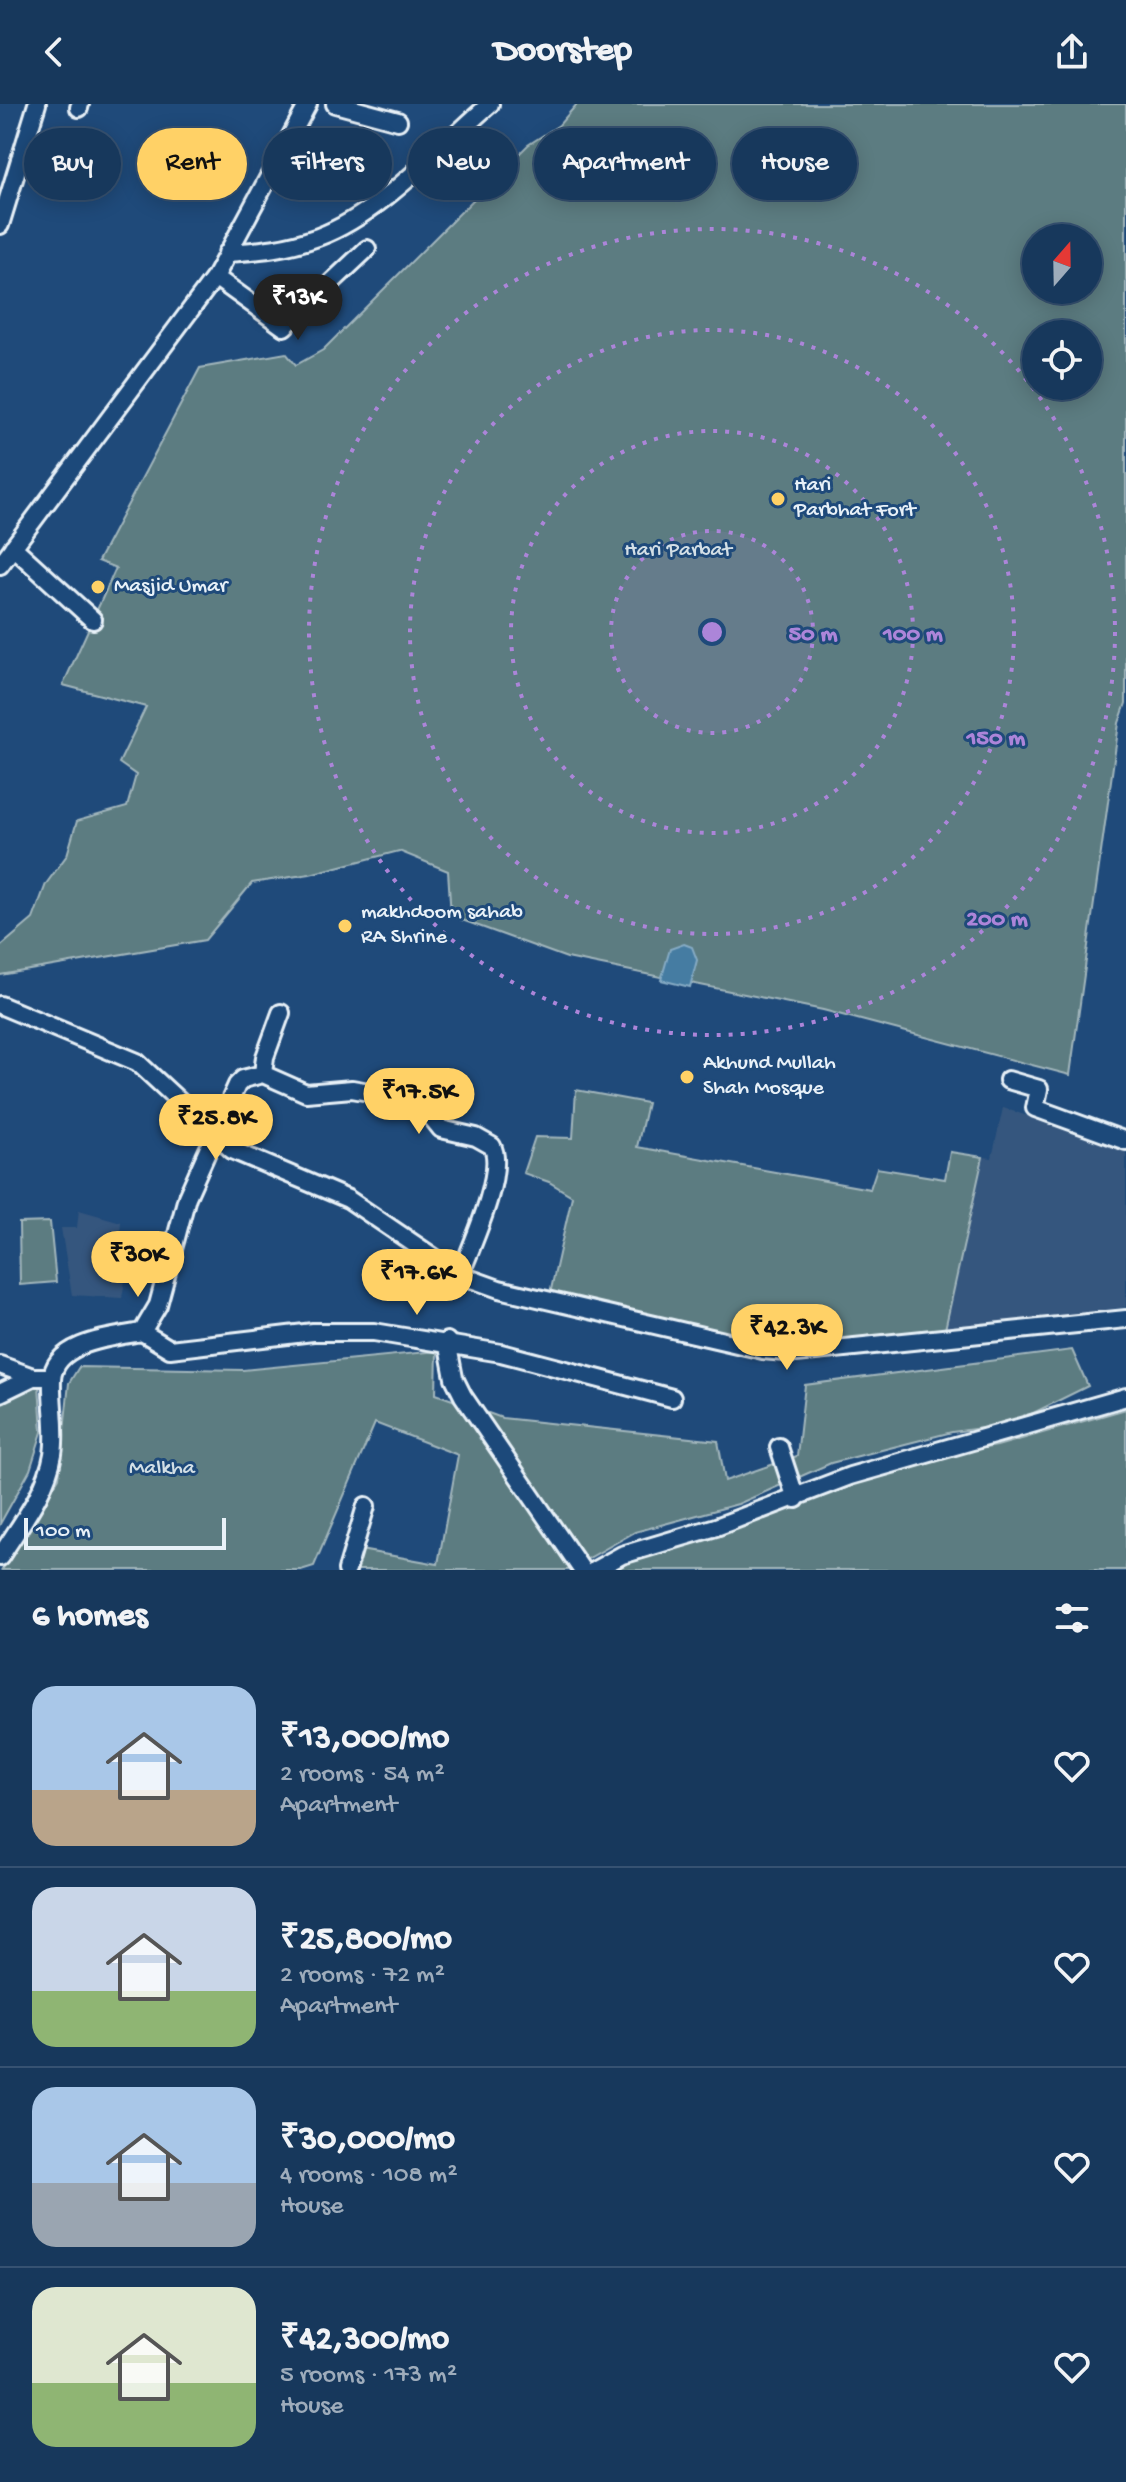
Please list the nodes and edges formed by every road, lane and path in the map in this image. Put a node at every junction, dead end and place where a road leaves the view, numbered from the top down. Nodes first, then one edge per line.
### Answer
1 (37, 104) edge
2 (308, 104) edge
3 (335, 104) edge
4 (490, 104) edge
5 (398, 121) dead end
6 (0, 225) edge
7 (367, 249) dead end
8 (227, 253) junction
9 (215, 277) junction
10 (13, 547) junction
11 (0, 565) edge
12 (93, 620) dead end
13 (0, 1005) edge
14 (281, 1013) dead end
15 (263, 1074) junction
16 (1008, 1080) dead end
17 (214, 1136) junction
18 (1126, 1141) edge
19 (460, 1275) junction
20 (1126, 1319) edge
21 (142, 1332) junction
22 (447, 1341) junction
23 (0, 1365) edge
24 (33, 1377) junction
25 (52, 1377) junction
26 (0, 1393) edge
27 (1126, 1397) edge
28 (672, 1398) dead end
29 (779, 1447) dead end
30 (796, 1499) junction
31 (366, 1506) dead end
32 (0, 1557) edge
33 (347, 1570) edge
34 (582, 1570) edge
35 (595, 1570) edge

1 - 6 street
2 - 8 street
3 - 5 street
4 - 8 street
7 - 9 street
8 - 9 street
9 - 10 street
10 - 11 street
10 - 12 street
13 - 17 street
14 - 15 street
15 - 17 street
15 - 19 street
16 - 18 street
17 - 19 street
17 - 21 street
19 - 20 street
21 - 22 street
21 - 25 street
22 - 28 street
22 - 34 street
23 - 24 street
24 - 25 street
24 - 26 street
25 - 32 street
27 - 30 street
29 - 30 street
30 - 35 street
31 - 33 street

